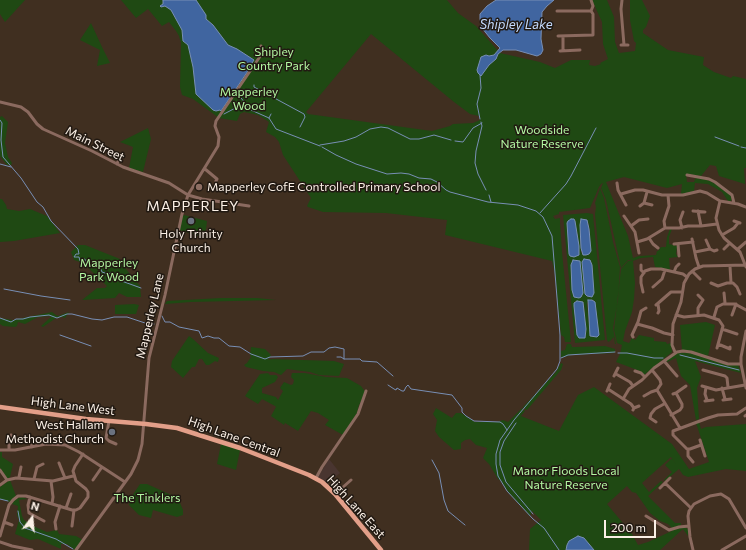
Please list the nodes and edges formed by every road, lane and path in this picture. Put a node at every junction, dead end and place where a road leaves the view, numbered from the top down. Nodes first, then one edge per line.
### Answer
1 (591, 0) edge
2 (622, 0) edge
3 (591, 10) junction
4 (557, 11) dead end
5 (558, 36) dead end
6 (562, 36) junction
7 (624, 45) dead end
8 (261, 46) dead end
9 (579, 49) dead end
10 (0, 102) edge
11 (120, 156) dead end
12 (117, 164) junction
13 (205, 169) junction
14 (687, 175) dead end
15 (216, 181) dead end
16 (618, 186) dead end
17 (648, 192) junction
18 (621, 194) junction
19 (188, 195) junction
20 (668, 195) junction
21 (720, 202) junction
22 (644, 203) junction
23 (734, 203) junction
24 (626, 205) dead end
25 (652, 205) dead end
26 (249, 206) dead end
27 (640, 206) dead end
28 (746, 207) edge
29 (693, 211) dead end
30 (698, 211) junction
31 (683, 212) dead end
32 (705, 212) dead end
33 (625, 218) dead end
34 (648, 219) dead end
35 (734, 221) dead end
36 (717, 224) junction
37 (631, 226) junction
38 (701, 226) junction
39 (665, 228) junction
40 (682, 228) junction
41 (722, 236) junction
42 (649, 238) junction
43 (706, 240) dead end
44 (637, 242) junction
45 (746, 242) edge
46 (730, 243) junction
47 (658, 249) dead end
48 (710, 249) junction
49 (724, 249) dead end
50 (738, 249) junction
51 (717, 250) dead end
52 (638, 251) dead end
53 (695, 252) junction
54 (678, 254) dead end
55 (679, 264) dead end
56 (641, 265) dead end
57 (730, 266) junction
58 (746, 266) edge
59 (699, 267) junction
60 (665, 270) junction
61 (692, 271) junction
62 (674, 272) junction
63 (644, 273) junction
64 (687, 277) junction
65 (700, 279) dead end
66 (711, 283) dead end
67 (732, 283) junction
68 (653, 287) dead end
69 (642, 292) dead end
70 (682, 292) junction
71 (724, 294) dead end
72 (740, 294) dead end
73 (698, 295) dead end
74 (725, 303) junction
75 (736, 304) junction
76 (646, 308) dead end
77 (746, 310) edge
78 (658, 314) dead end
79 (676, 315) junction
80 (698, 315) junction
81 (733, 315) dead end
82 (714, 317) junction
83 (637, 324) junction
84 (722, 329) junction
85 (746, 331) edge
86 (735, 332) dead end
87 (672, 335) junction
88 (633, 338) dead end
89 (730, 347) dead end
90 (744, 347) edge
91 (675, 352) junction
92 (664, 361) junction
93 (741, 364) junction
94 (618, 368) dead end
95 (652, 370) junction
96 (635, 371) dead end
97 (705, 372) dead end
98 (677, 376) dead end
99 (645, 377) junction
100 (610, 384) dead end
101 (633, 386) junction
102 (686, 386) dead end
103 (746, 386) edge
104 (728, 387) junction
105 (722, 388) junction
106 (657, 390) junction
107 (366, 391) dead end
108 (644, 396) dead end
109 (623, 399) junction
110 (730, 399) dead end
111 (713, 400) dead end
112 (664, 404) junction
113 (640, 406) dead end
114 (0, 407) edge
115 (746, 408) edge
116 (742, 411) junction
117 (646, 415) dead end
118 (671, 415) junction
119 (650, 416) junction
120 (745, 416) edge
121 (109, 421) junction
122 (656, 422) dead end
123 (144, 423) junction
124 (680, 428) junction
125 (11, 435) dead end
126 (30, 439) dead end
127 (700, 440) dead end
128 (116, 444) dead end
129 (701, 445) junction
130 (32, 447) junction
131 (688, 449) junction
132 (0, 450) edge
133 (10, 450) junction
134 (83, 454) junction
135 (703, 454) dead end
136 (692, 462) dead end
137 (59, 463) dead end
138 (43, 464) dead end
139 (21, 467) dead end
140 (102, 467) junction
141 (0, 470) edge
142 (73, 476) junction
143 (19, 477) junction
144 (65, 478) junction
145 (316, 478) junction
146 (670, 478) dead end
147 (34, 479) junction
148 (93, 479) dead end
149 (7, 480) junction
150 (351, 480) dead end
151 (50, 481) junction
152 (125, 482) junction
153 (665, 483) junction
154 (0, 485) edge
155 (660, 488) dead end
156 (70, 495) dead end
157 (336, 495) junction
158 (30, 497) junction
159 (52, 504) junction
160 (60, 506) junction
161 (66, 508) junction
162 (691, 508) junction
163 (74, 510) junction
164 (646, 516) dead end
165 (42, 521) dead end
166 (4, 522) junction
167 (13, 526) dead end
168 (72, 526) dead end
169 (689, 526) junction
170 (56, 527) dead end
171 (746, 528) edge
172 (0, 536) edge
173 (746, 536) edge
174 (0, 542) edge
175 (32, 550) edge
176 (76, 550) edge
177 (381, 550) edge
178 (693, 550) edge
179 (724, 550) edge

1 - 3 street
2 - 7 street
3 - 4 street
3 - 6 street
5 - 6 street
6 - 9 street
8 - 13 street, Mapperley Lane
10 - 12 street, Main Street
11 - 12 street
12 - 19 street, Main Street
13 - 15 street
13 - 19 street, Mapperley Lane
14 - 23 street
16 - 18 street
17 - 18 street
17 - 20 street
17 - 22 street
18 - 24 street
19 - 26 street, Main Street
19 - 123 street, Mapperley Lane
20 - 21 street
20 - 39 street
21 - 23 street
21 - 36 street
22 - 25 street
22 - 27 street
23 - 28 street
29 - 30 street
30 - 32 street
30 - 38 street
31 - 40 street
33 - 37 street
34 - 37 street
35 - 41 street
36 - 38 street
36 - 41 street
37 - 44 street
38 - 40 street
39 - 40 street
39 - 42 street
41 - 46 street
42 - 44 street
42 - 47 street
43 - 48 street
44 - 52 street
45 - 50 street
46 - 49 street
46 - 50 street
48 - 51 street
48 - 53 street
50 - 58 street
53 - 54 street
53 - 59 street
55 - 62 street
56 - 63 street
57 - 58 street
57 - 59 street
57 - 67 street
59 - 61 street
60 - 62 street
60 - 63 street
60 - 68 street
61 - 64 street
61 - 65 street
62 - 64 street
63 - 69 street
64 - 70 street
66 - 67 street
67 - 72 street
70 - 78 street
70 - 79 street
71 - 74 street
73 - 80 street
74 - 75 street
74 - 82 street
75 - 77 street
75 - 81 street
76 - 83 street
79 - 80 street
79 - 87 street
80 - 82 street
82 - 84 street
83 - 87 street
83 - 88 street
84 - 86 street
84 - 89 street
85 - 90 street
87 - 91 street
90 - 93 street
91 - 92 street
91 - 93 street
92 - 95 street
92 - 98 street
93 - 103 street
94 - 101 street
95 - 99 street
95 - 106 street
96 - 99 street
97 - 104 street
99 - 101 street
100 - 109 street
101 - 109 street
102 - 118 street
103 - 104 street
104 - 105 street
105 - 110 street
105 - 111 street
106 - 108 street
106 - 112 street
107 - 145 street
109 - 113 street
112 - 118 street
112 - 119 street
114 - 121 main road, High Lane West
115 - 116 street
116 - 120 street
116 - 124 street
117 - 119 street
118 - 124 street
119 - 122 street
121 - 123 main road, High Lane West
121 - 128 street
123 - 145 main road, High Lane Central
123 - 152 street, Mapperley Lane
124 - 131 street
125 - 133 street
126 - 130 street
127 - 129 street
129 - 131 street
129 - 135 street
130 - 133 street
130 - 134 street
131 - 136 street
132 - 133 street
134 - 140 street
134 - 142 street
137 - 144 street
138 - 147 street
139 - 143 street
140 - 148 street
140 - 152 street
141 - 149 street
142 - 144 street
142 - 163 street
143 - 147 street
143 - 149 street
144 - 151 street
145 - 157 main road, High Lane East
146 - 153 street
147 - 151 street
149 - 154 street
150 - 157 street
151 - 159 street
152 - 176 street, Mapperley Lane
153 - 155 street
153 - 162 street
156 - 161 street
157 - 177 main road, High Lane East
158 - 159 street
158 - 165 street
158 - 166 street
159 - 160 street
160 - 161 street
160 - 170 street
161 - 163 street
162 - 169 street
162 - 171 street
163 - 168 street
164 - 169 street
166 - 167 street
166 - 172 street
169 - 178 street
173 - 179 street
174 - 175 street

